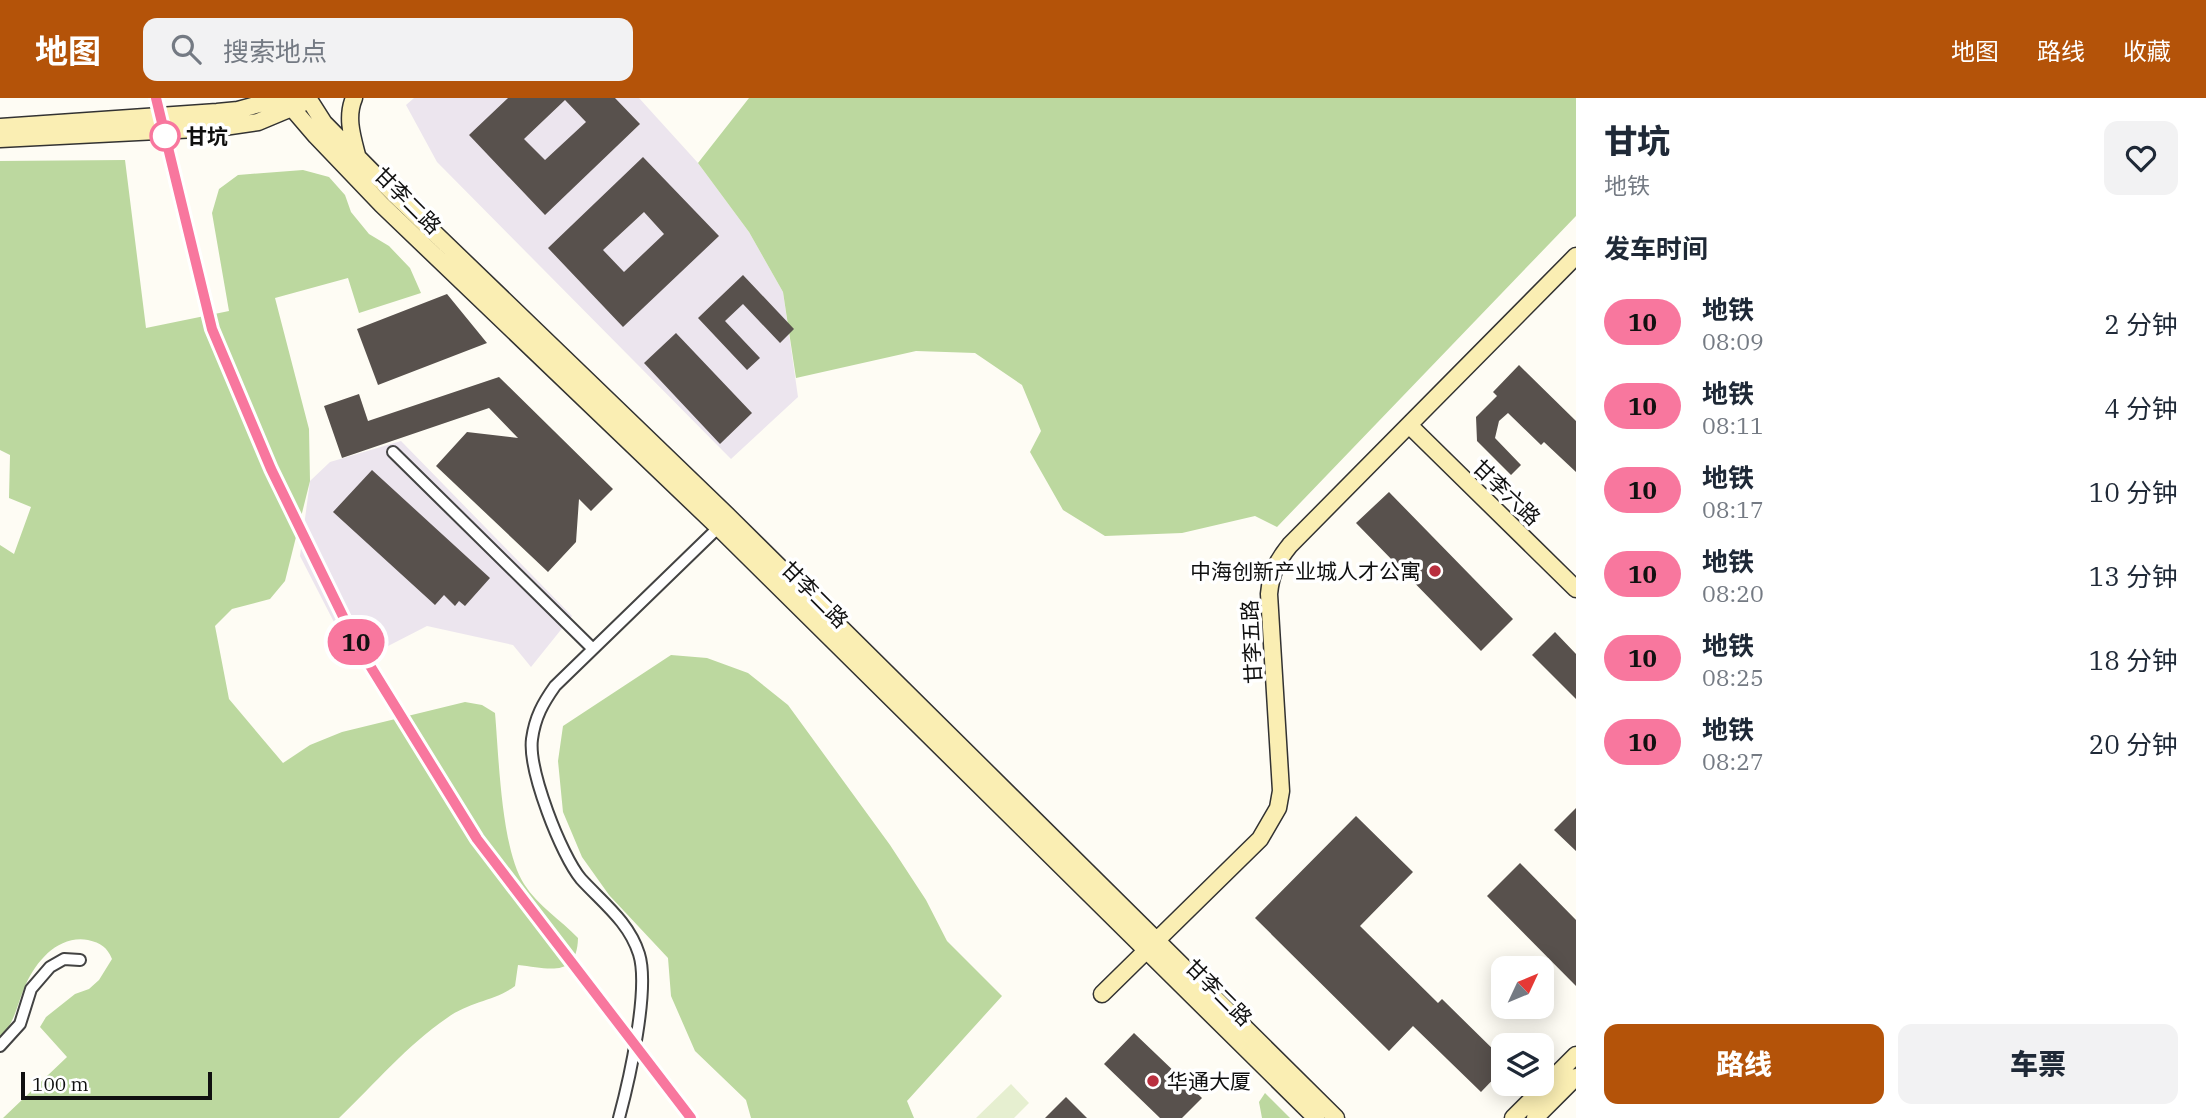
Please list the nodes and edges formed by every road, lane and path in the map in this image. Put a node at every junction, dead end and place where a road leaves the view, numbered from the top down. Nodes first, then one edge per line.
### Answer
1 (354, 98) edge
2 (309, 99) edge
3 (287, 101) edge
4 (0, 127) edge
5 (0, 139) edge
6 (358, 158) junction
7 (1576, 256) edge
8 (1409, 425) junction
9 (393, 452) dead end
10 (724, 522) junction
11 (1576, 589) edge
12 (593, 649) junction
13 (1152, 946) junction
14 (80, 960) dead end
15 (1102, 994) dead end
16 (0, 1046) edge
17 (1576, 1055) edge
18 (1576, 1077) edge
19 (619, 1118) edge
20 (1316, 1118) edge
21 (1336, 1118) edge
22 (1513, 1118) edge
23 (1535, 1118) edge

1 - 6 main road
2 - 3 main road
2 - 6 main road, 甘李二路
3 - 4 main road
3 - 5 main road
3 - 10 main road, 甘李二路
6 - 10 main road, 甘李二路
7 - 8 main road, 甘李五路
8 - 11 main road, 甘李六路
8 - 13 main road, 甘李五路
9 - 12 street
10 - 12 street
10 - 13 main road, 甘李二路
12 - 19 street
13 - 15 main road, 甘李五路
13 - 20 main road, 甘李二路
13 - 21 main road, 甘李二路
14 - 16 street
17 - 22 main road
18 - 23 main road

